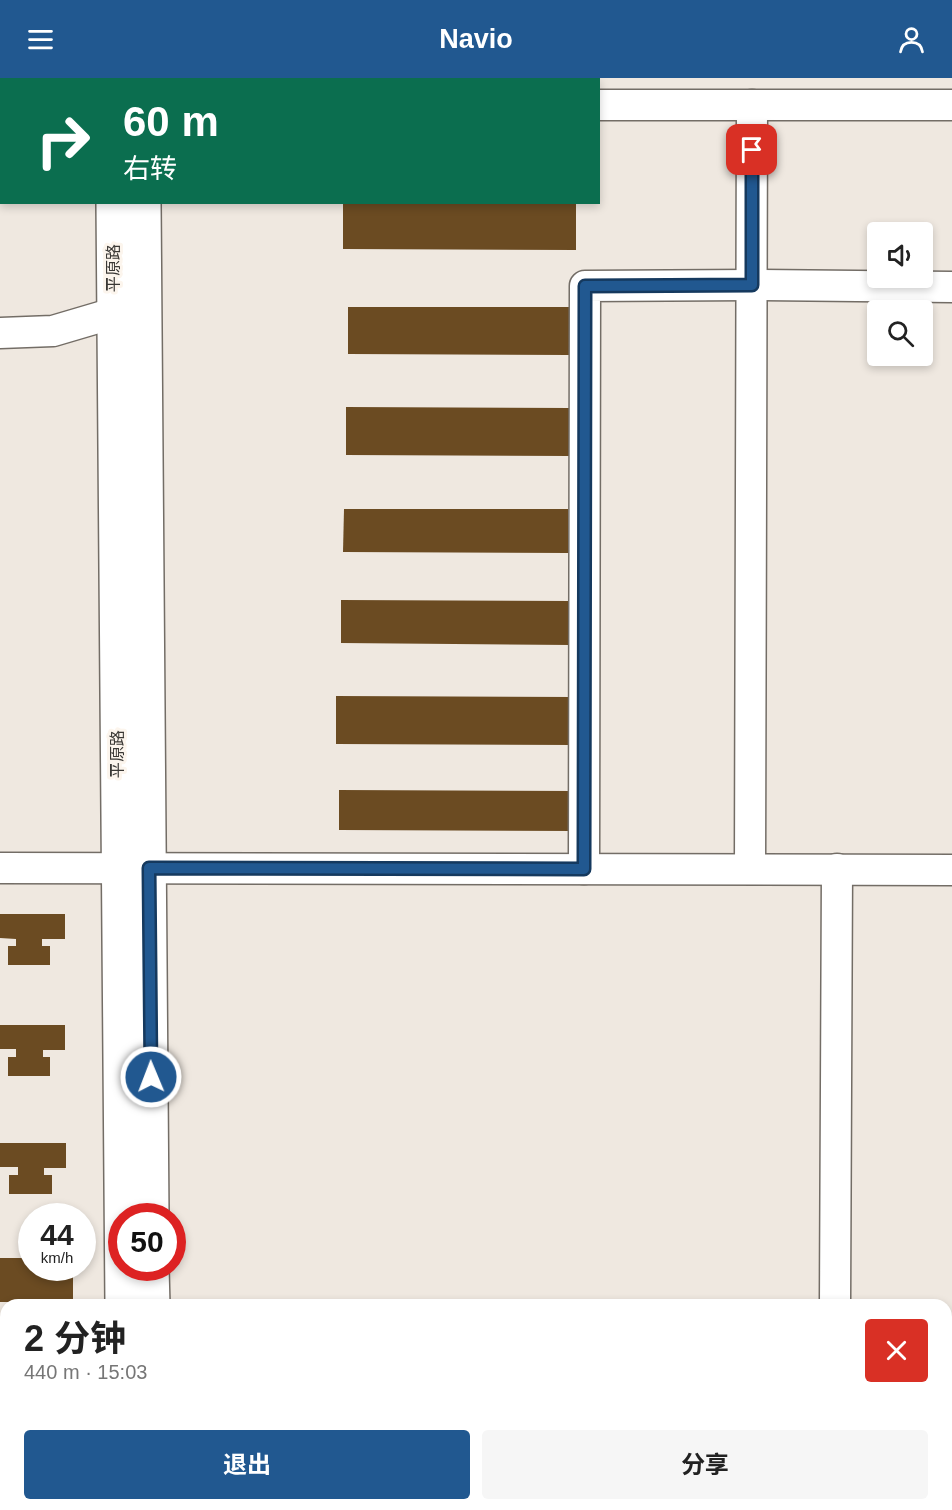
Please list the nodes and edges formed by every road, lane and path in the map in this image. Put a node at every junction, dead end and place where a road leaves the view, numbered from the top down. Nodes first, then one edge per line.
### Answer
1 (600, 105) edge
2 (752, 105) junction
3 (952, 105) edge
4 (113, 204) edge
5 (144, 204) edge
6 (752, 285) junction
7 (952, 286) edge
8 (114, 313) junction
9 (0, 333) edge
10 (0, 868) edge
11 (134, 868) junction
12 (584, 869) junction
13 (750, 869) junction
14 (837, 869) junction
15 (952, 870) edge
16 (151, 1203) edge
17 (152, 1281) edge
18 (122, 1299) edge
19 (153, 1299) edge
20 (835, 1299) edge

1 - 2 street
2 - 3 street
2 - 6 street
4 - 8 main road, 平原路
5 - 11 main road, 平原路
6 - 7 street
6 - 12 street
6 - 13 street
8 - 9 street
8 - 11 main road, 平原路
10 - 11 street
11 - 12 street
11 - 16 main road, 平原路
11 - 18 main road, 平原路
12 - 13 street
13 - 14 street
14 - 15 street
14 - 20 street
17 - 19 main road

